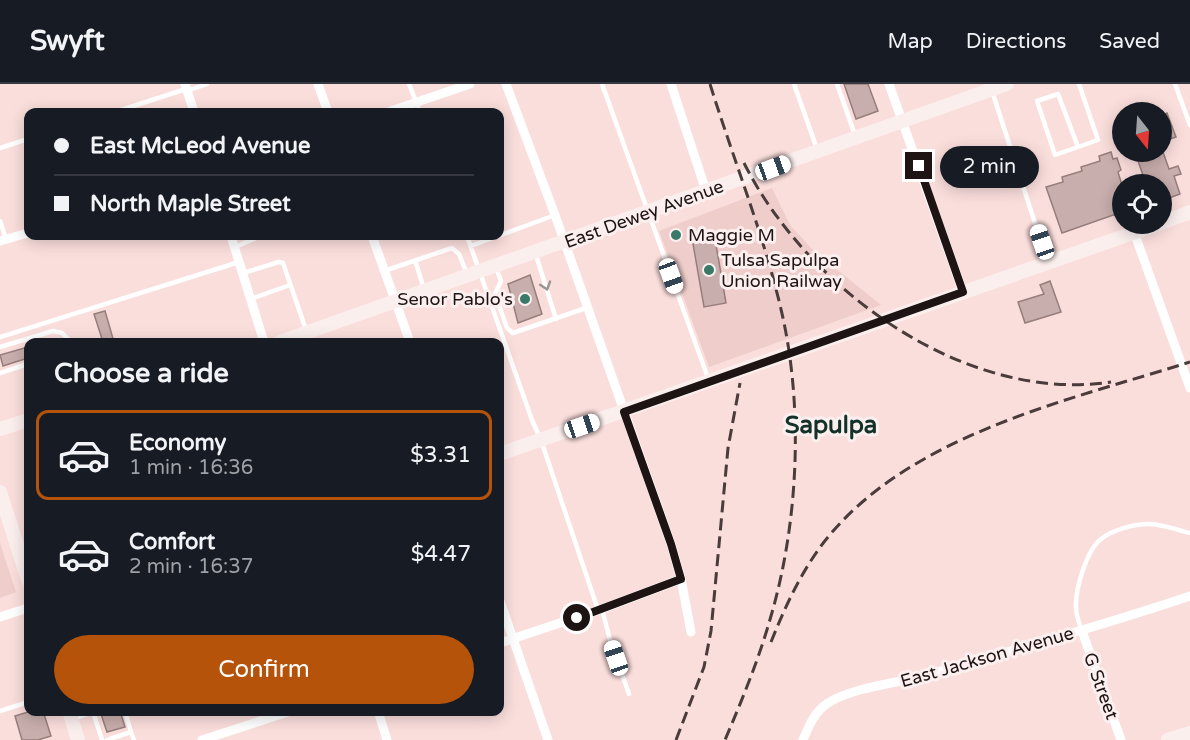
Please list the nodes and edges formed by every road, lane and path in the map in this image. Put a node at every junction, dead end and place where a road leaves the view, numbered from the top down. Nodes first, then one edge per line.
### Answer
1 (207, 84) edge
2 (318, 84) edge
3 (409, 84) edge
4 (470, 84) edge
5 (506, 84) edge
6 (602, 84) edge
7 (671, 84) edge
8 (794, 84) edge
9 (837, 84) edge
10 (889, 84) edge
11 (1007, 84) edge
12 (1079, 84) edge
13 (1175, 84) edge
14 (186, 88) edge
15 (991, 90) junction
16 (416, 103) junction
17 (127, 108) edge
18 (193, 108) edge
19 (327, 108) edge
20 (400, 108) edge
21 (418, 108) edge
22 (903, 121) junction
23 (1190, 125) edge
24 (856, 138) junction
25 (24, 140) edge
26 (1078, 147) junction
27 (0, 148) edge
28 (818, 152) junction
29 (706, 192) junction
30 (648, 212) junction
31 (1190, 212) edge
32 (555, 215) junction
33 (1172, 219) edge
34 (0, 221) edge
35 (24, 234) edge
36 (504, 234) edge
37 (1128, 234) edge
38 (1135, 234) edge
39 (3, 240) edge
40 (233, 240) edge
41 (251, 240) edge
42 (373, 240) edge
43 (469, 240) edge
44 (487, 240) edge
45 (564, 242) junction
46 (235, 246) junction
47 (471, 246) junction
48 (535, 252) junction
49 (415, 260) junction
50 (239, 262) junction
51 (1048, 262) junction
52 (496, 267) junction
53 (384, 271) junction
54 (243, 273) junction
55 (475, 274) junction
56 (291, 285) junction
57 (425, 292) junction
58 (963, 292) junction
59 (251, 299) junction
60 (395, 302) junction
61 (586, 308) junction
62 (556, 319) junction
63 (307, 333) junction
64 (0, 337) edge
65 (32, 338) edge
66 (67, 338) edge
67 (263, 338) edge
68 (292, 338) edge
69 (408, 338) edge
70 (500, 338) edge
71 (24, 340) edge
72 (0, 347) edge
73 (504, 348) edge
74 (24, 365) edge
75 (0, 373) edge
76 (710, 381) junction
77 (1189, 382) edge
78 (624, 412) junction
79 (24, 421) edge
80 (0, 429) edge
81 (541, 440) junction
82 (504, 453) edge
83 (0, 492) edge
84 (1190, 533) edge
85 (24, 567) edge
86 (681, 579) junction
87 (1190, 597) edge
88 (24, 609) edge
89 (600, 610) junction
90 (504, 613) edge
91 (0, 617) edge
92 (1082, 631) junction
93 (691, 632) dead end
94 (512, 638) junction
95 (504, 641) edge
96 (628, 694) dead end
97 (24, 703) edge
98 (0, 711) edge
99 (70, 716) edge
100 (94, 716) edge
101 (126, 716) edge
102 (276, 716) edge
103 (380, 716) edge
104 (131, 732) junction
105 (1190, 733) edge
106 (1174, 739) edge
107 (78, 740) edge
108 (102, 740) edge
109 (107, 740) edge
110 (134, 740) edge
111 (202, 740) edge
112 (387, 740) edge
113 (548, 740) edge
114 (803, 740) edge
115 (1121, 740) edge

1 - 14 lane
2 - 19 street
3 - 16 lane
4 - 16 street
5 - 32 street
6 - 30 lane
7 - 29 street
8 - 28 lane
9 - 24 lane
10 - 22 street
11 - 15 main road, East Dewey Avenue
12 - 26 lane
13 - 23 lane
14 - 17 lane
14 - 18 street
15 - 22 main road, East Dewey Avenue
15 - 51 lane
16 - 20 street
16 - 21 lane
22 - 24 main road, East Dewey Avenue
22 - 58 street
24 - 28 main road, East Dewey Avenue
25 - 27 lane
26 - 26 lane
28 - 29 main road, East Dewey Avenue
29 - 30 main road, East Dewey Avenue
30 - 45 main road, East Dewey Avenue
30 - 76 lane
31 - 33 main road
32 - 36 lane
32 - 45 street
34 - 39 lane
35 - 39 street
37 - 51 main road
38 - 77 street
40 - 46 street
41 - 46 lane
42 - 53 street
43 - 47 lane
44 - 47 lane
45 - 48 main road, East Dewey Avenue
45 - 61 street
46 - 50 street
47 - 55 lane
48 - 52 main road, East Dewey Avenue
48 -> 62 lane
49 - 53 lane
49 - 55 lane
49 - 57 lane
50 - 54 street
50 - 64 lane
51 - 58 main road
52 - 55 main road, East Dewey Avenue
52 - 62 lane
53 - 60 street
54 - 56 lane
54 - 59 street
55 - 57 main road, East Dewey Avenue
55 - 70 lane
56 - 59 lane
56 - 63 lane
57 - 60 main road, East Dewey Avenue
58 - 76 main road
59 - 67 street
60 - 63 main road, East Dewey Avenue
60 - 69 street
61 - 62 lane
61 - 78 street
63 - 68 main road, East Dewey Avenue
65 - 66 lane
71 - 72 lane
73 - 81 lane
74 - 75 lane
76 - 78 main road
78 - 81 main road
78 - 86 street
79 - 80 main road
81 - 82 main road
81 - 89 lane
83 - 85 main road
84 - 92 lane
86 - 89 street
86 - 93 street
87 - 92 street, East Jackson Avenue
88 - 91 street
89 - 94 street
89 - 96 lane
90 - 94 street
92 - 114 street, East Jackson Avenue
92 - 115 street, G Street
94 - 95 street
94 - 113 street
97 - 98 lane
99 - 107 main road
100 - 108 lane
101 - 104 lane
102 - 111 street
103 - 112 street
104 - 109 lane
104 - 110 lane
105 - 106 main road

